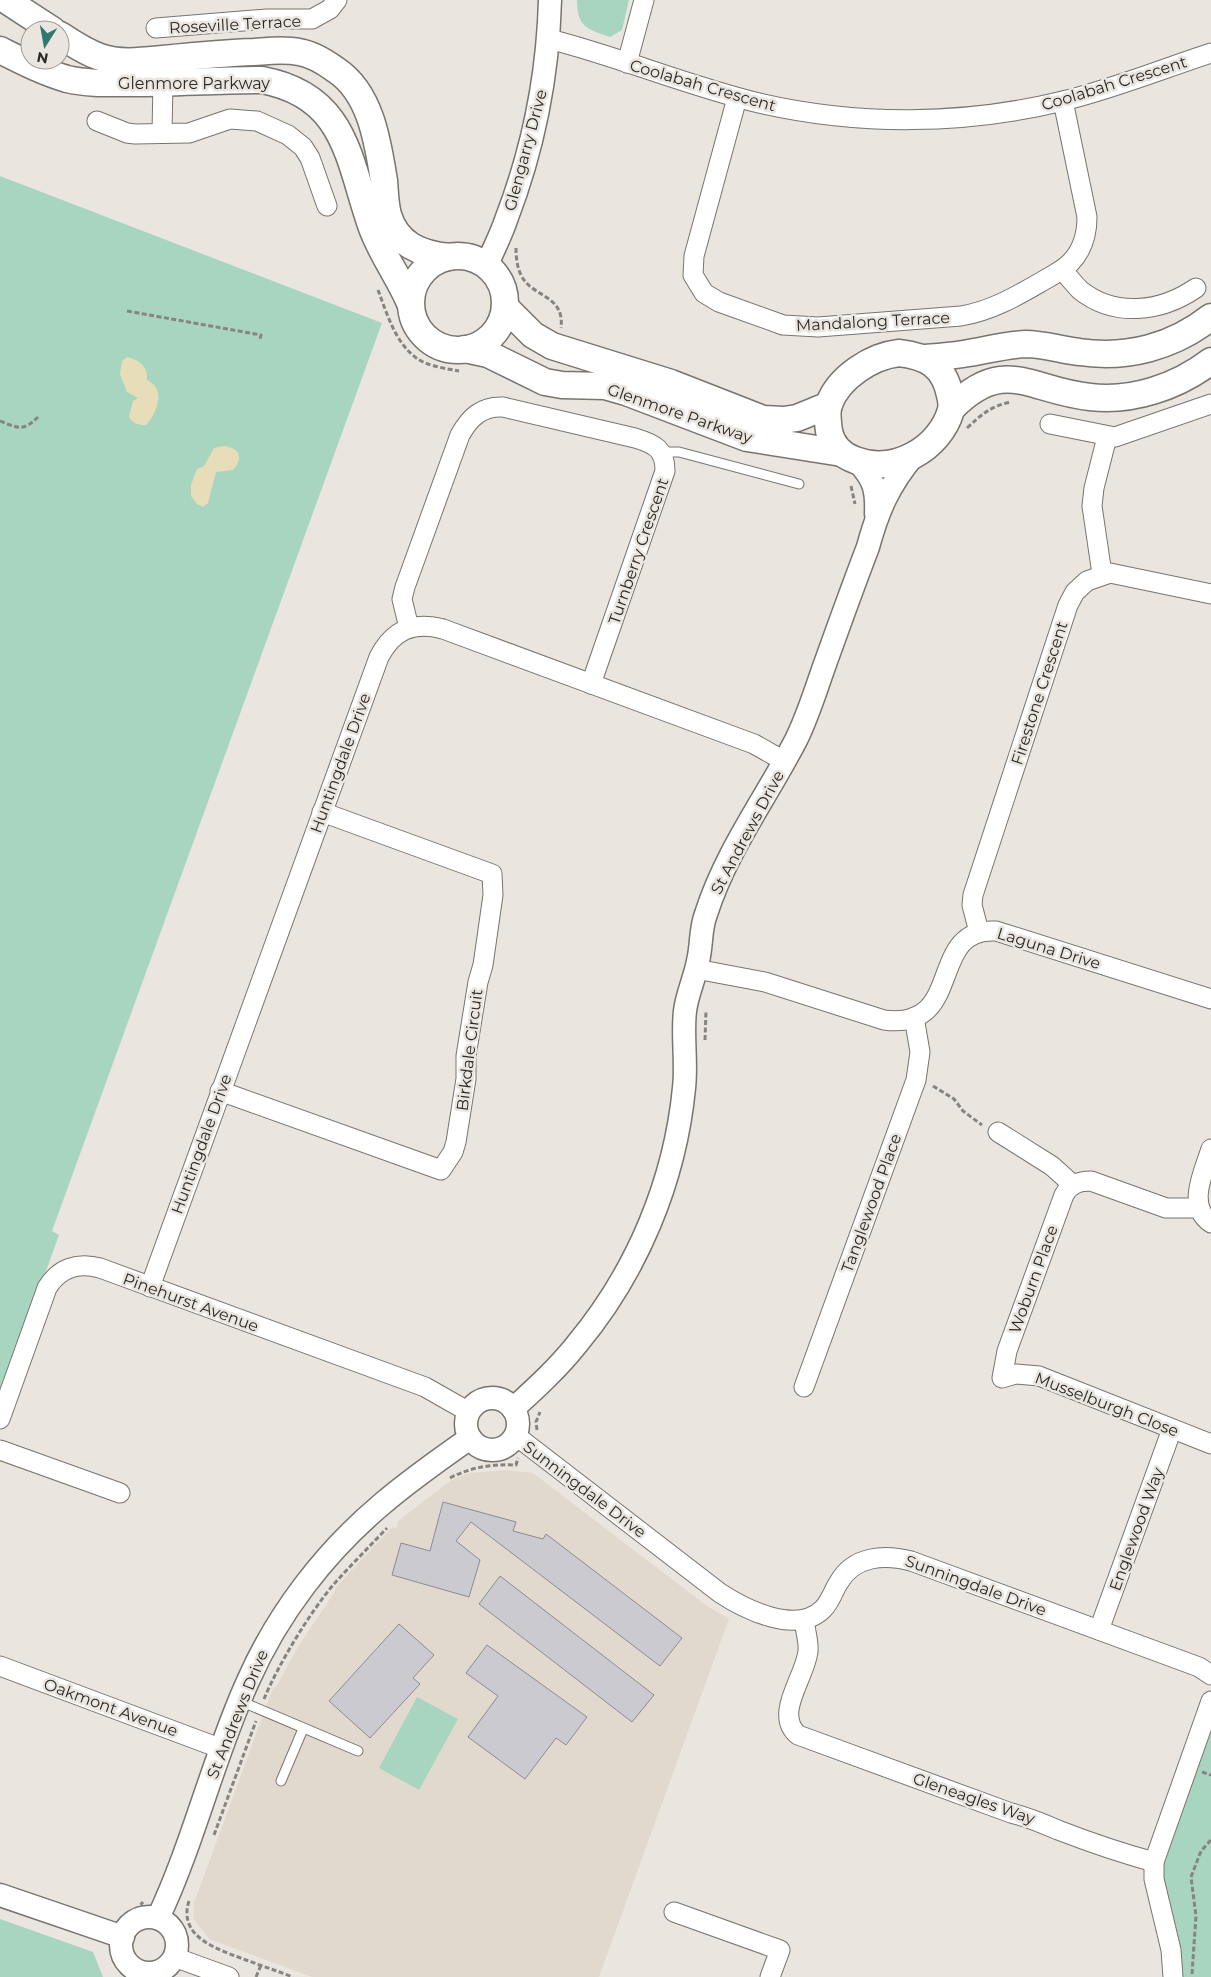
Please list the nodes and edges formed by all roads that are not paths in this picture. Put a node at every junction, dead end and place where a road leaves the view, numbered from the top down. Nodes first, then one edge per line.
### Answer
1 (6, 0) edge
2 (337, 0) edge
3 (550, 0) edge
4 (644, 0) edge
5 (37, 20) edge
6 (156, 28) dead end
7 (549, 39) junction
8 (70, 41) edge
9 (0, 50) edge
10 (1211, 53) edge
11 (627, 63) junction
12 (162, 83) junction
13 (737, 98) junction
14 (1063, 101) junction
15 (97, 121) dead end
16 (162, 133) junction
17 (327, 206) dead end
18 (449, 257) junction
19 (486, 265) junction
20 (1062, 270) junction
21 (1196, 288) dead end
22 (410, 302) junction
23 (505, 307) junction
24 (1211, 317) edge
25 (925, 358) junction
26 (465, 360) junction
27 (1211, 361) edge
28 (1211, 404) edge
29 (828, 405) junction
30 (952, 408) junction
31 (1050, 424) dead end
32 (1107, 437) junction
33 (661, 452) junction
34 (914, 455) junction
35 (849, 465) junction
36 (799, 484) dead end
37 (876, 517) junction
38 (1102, 574) junction
39 (1211, 594) edge
40 (409, 628) junction
41 (591, 684) junction
42 (784, 761) junction
43 (322, 812) junction
44 (979, 932) junction
45 (696, 969) junction
46 (1211, 999) edge
47 (914, 1017) junction
48 (220, 1091) junction
49 (998, 1132) road end
50 (1211, 1149) edge
51 (1073, 1185) junction
52 (1199, 1208) junction
53 (1211, 1223) edge
54 (150, 1287) junction
55 (1002, 1378) joint
56 (804, 1387) dead end
57 (513, 1408) junction
58 (468, 1412) junction
59 (0, 1419) edge
60 (1172, 1429) junction
61 (515, 1435) junction
62 (470, 1438) junction
63 (1211, 1444) edge
64 (0, 1450) edge
65 (120, 1493) dead end
66 (804, 1620) junction
67 (1100, 1630) junction
68 (0, 1666) edge
69 (1211, 1675) edge
70 (1211, 1700) edge
71 (240, 1701) junction
72 (303, 1729) junction
73 (222, 1749) junction
74 (358, 1751) dead end
75 (281, 1781) dead end
76 (1154, 1862) junction
77 (0, 1895) edge
78 (674, 1912) dead end
79 (158, 1918) junction
80 (123, 1937) junction
81 (174, 1957) junction
82 (229, 1977) edge
83 (770, 1977) edge
84 (1173, 1977) edge

1 - 5 main road
2 - 6 street, Roseville Terrace
3 - 7 street, Glengarry Drive
4 - 11 street
7 - 11 street, Coolabah Crescent
7 - 19 street, Glengarry Drive
8 - 18 main road, Glenmore Parkway
9 - 12 main road, Glenmore Parkway
10 - 14 street, Coolabah Crescent
11 - 13 street, Coolabah Crescent
12 - 16 street
12 - 22 main road, Glenmore Parkway
13 - 14 street, Coolabah Crescent
13 - 20 street, Mandalong Terrace
14 - 20 street, Mandalong Terrace
15 - 16 street
16 - 17 street
18 - 19 main road
18 - 22 main road
19 - 23 main road
20 - 21 street
22 - 26 main road
23 - 26 main road
23 - 29 main road, Glenmore Parkway
24 - 25 main road
25 - 29 main road
25 - 30 main road
26 - 35 main road, Glenmore Parkway
27 - 30 main road
28 - 32 street
29 - 35 main road
30 - 34 main road
31 - 32 street
32 - 38 street
33 - 36 lane
33 - 40 street, Turnberry Crescent
33 - 41 street, Turnberry Crescent
34 - 35 main road
34 - 37 street, St Andrews Drive
35 - 37 street, St Andrews Drive
37 - 42 street, St Andrews Drive
38 - 39 street
38 - 44 street, Firestone Crescent
40 - 41 street
40 - 43 street, Huntingdale Drive
41 - 42 street
42 - 45 street, St Andrews Drive
43 - 48 street, Huntingdale Drive
43 - 48 street, Birkdale Circuit
44 - 46 street, Laguna Drive
44 - 47 street, Laguna Drive
45 - 47 street
45 - 57 street, St Andrews Drive
47 - 56 street, Tanglewood Place
48 - 54 street, Huntingdale Drive
49 - 51 street
50 - 52 street
51 - 52 street
51 - 55 street, Woburn Place
52 - 53 street
54 - 58 street, Pinehurst Avenue
54 - 59 street, Pinehurst Avenue
55 - 60 street, Musselburgh Close
57 - 58 street
57 - 61 street
58 - 62 street
60 - 63 street, Musselburgh Close
60 - 67 street, Englewood Way
61 - 62 street
61 - 66 street, Sunningdale Drive
62 - 71 street, St Andrews Drive
64 - 65 street
66 - 67 street, Sunningdale Drive
66 - 76 street, Gleneagles Way
67 - 69 street, Sunningdale Drive
68 - 73 street, Oakmont Avenue
70 - 76 street
71 - 72 lane
71 - 73 street, St Andrews Drive
72 - 74 lane
72 - 75 lane
73 - 79 street, St Andrews Drive
76 - 84 street
77 - 80 street
78 - 83 street
79 - 80 street
79 - 81 street
80 - 81 street
81 - 82 street

